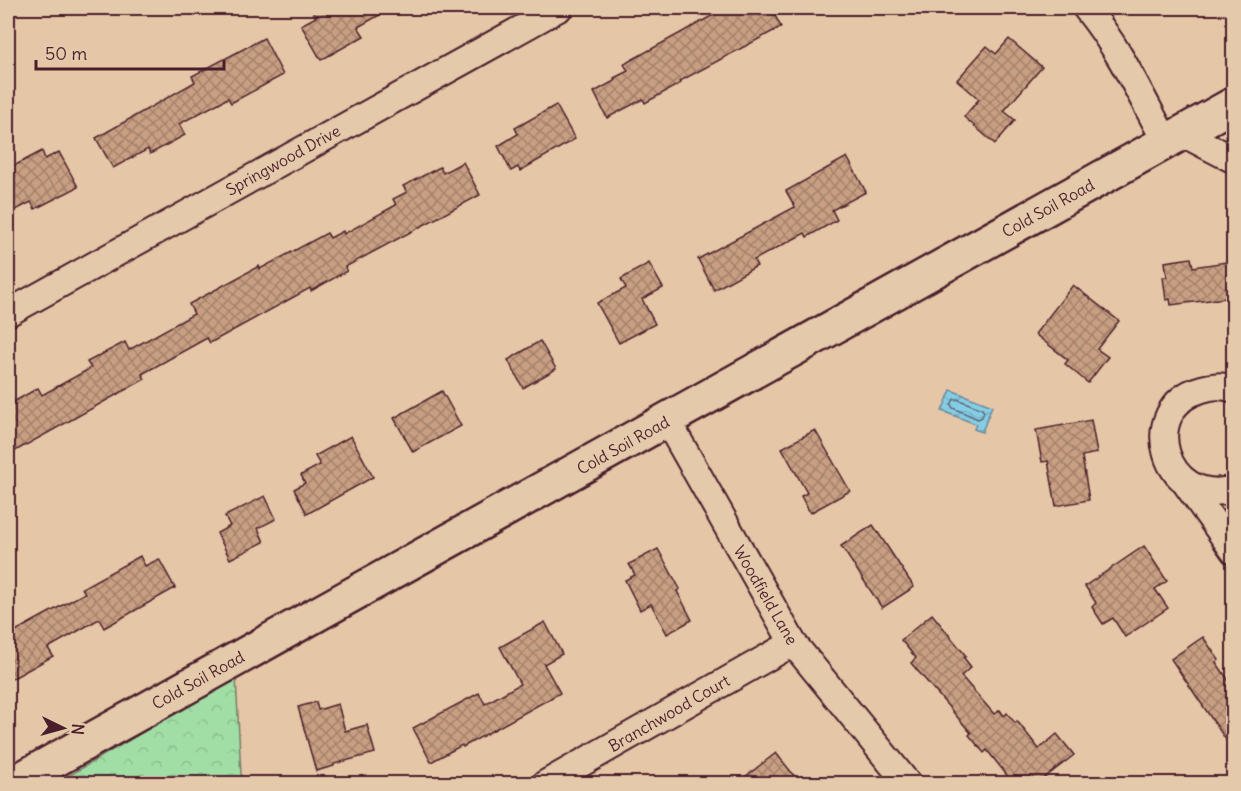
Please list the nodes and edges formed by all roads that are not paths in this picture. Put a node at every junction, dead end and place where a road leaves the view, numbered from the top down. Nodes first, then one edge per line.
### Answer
1 (559, 8) edge
2 (1086, 8) edge
3 (1233, 105) edge
4 (1174, 138) junction
5 (1233, 160) edge
6 (8, 313) edge
7 (1233, 389) edge
8 (667, 420) junction
9 (1185, 482) junction
10 (1233, 489) edge
11 (1233, 551) edge
12 (793, 643) junction
13 (12, 783) edge
14 (545, 783) edge
15 (908, 783) edge

1 - 6 street, Springwood Drive
2 - 4 street
3 - 4 street, Cold Soil Road
4 - 5 street
4 - 8 street, Cold Soil Road
7 - 9 street
8 - 12 street, Woodfield Lane
8 - 13 street, Cold Soil Road
9 - 10 street
9 - 11 street
12 - 14 street, Branchwood Court
12 - 15 street, Woodfield Lane

